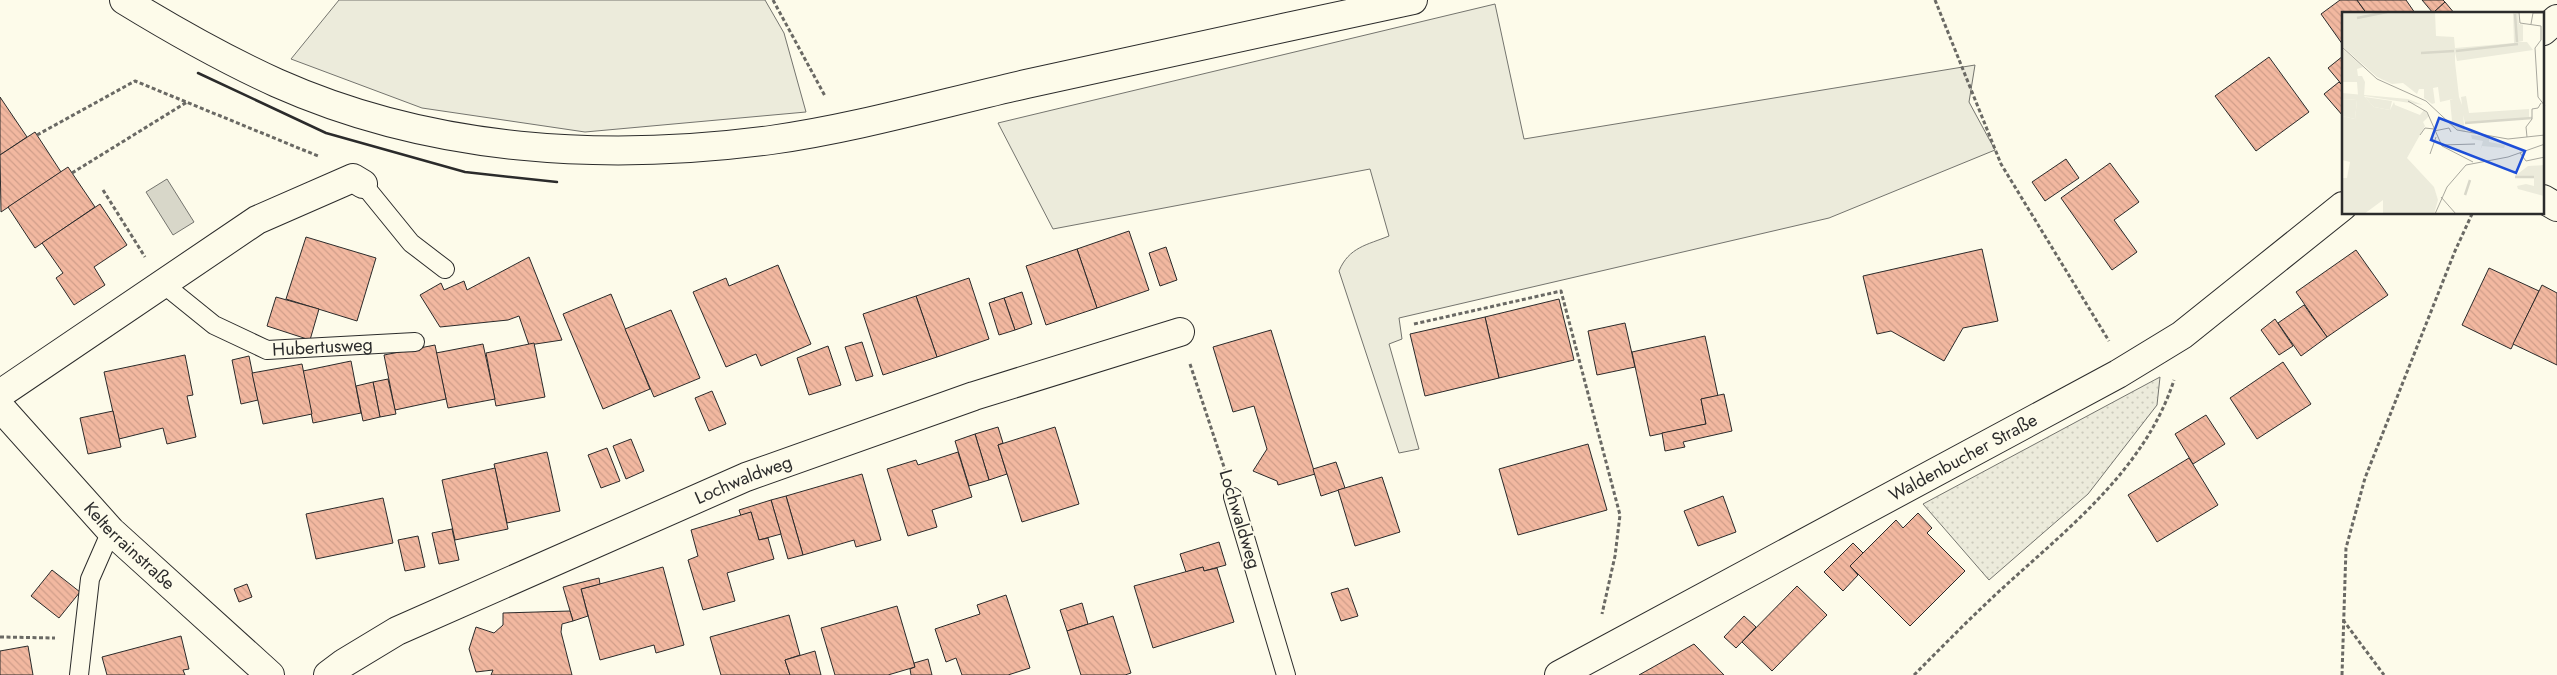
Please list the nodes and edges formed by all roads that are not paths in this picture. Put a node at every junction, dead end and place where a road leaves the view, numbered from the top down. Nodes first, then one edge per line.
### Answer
1 (124, 0) edge
2 (1413, 0) edge
3 (2557, 18) edge
4 (2544, 30) edge
5 (358, 181) joint
6 (2544, 200) edge
7 (2342, 207) edge
8 (2557, 208) edge
9 (445, 269) dead end
10 (162, 283) junction
11 (1180, 332) dead end
12 (415, 342) dead end
13 (0, 394) edge
14 (0, 407) edge
15 (1233, 497) road end
16 (111, 532) junction
17 (79, 675) edge
18 (270, 675) edge
19 (328, 675) edge
20 (1286, 675) edge
21 (1559, 675) edge

1 - 2 street
3 - 4 street
5 - 9 lane
5 - 10 street
6 - 8 street
7 - 21 street, Waldenbucher Straße
10 - 12 lane, Hubertusweg
10 - 13 street
11 - 19 street, Lochwaldweg
14 - 16 street, Kelterrainstraße
15 - 20 lane, Lochwaldweg
16 - 17 lane
16 - 18 street, Kelterrainstraße

